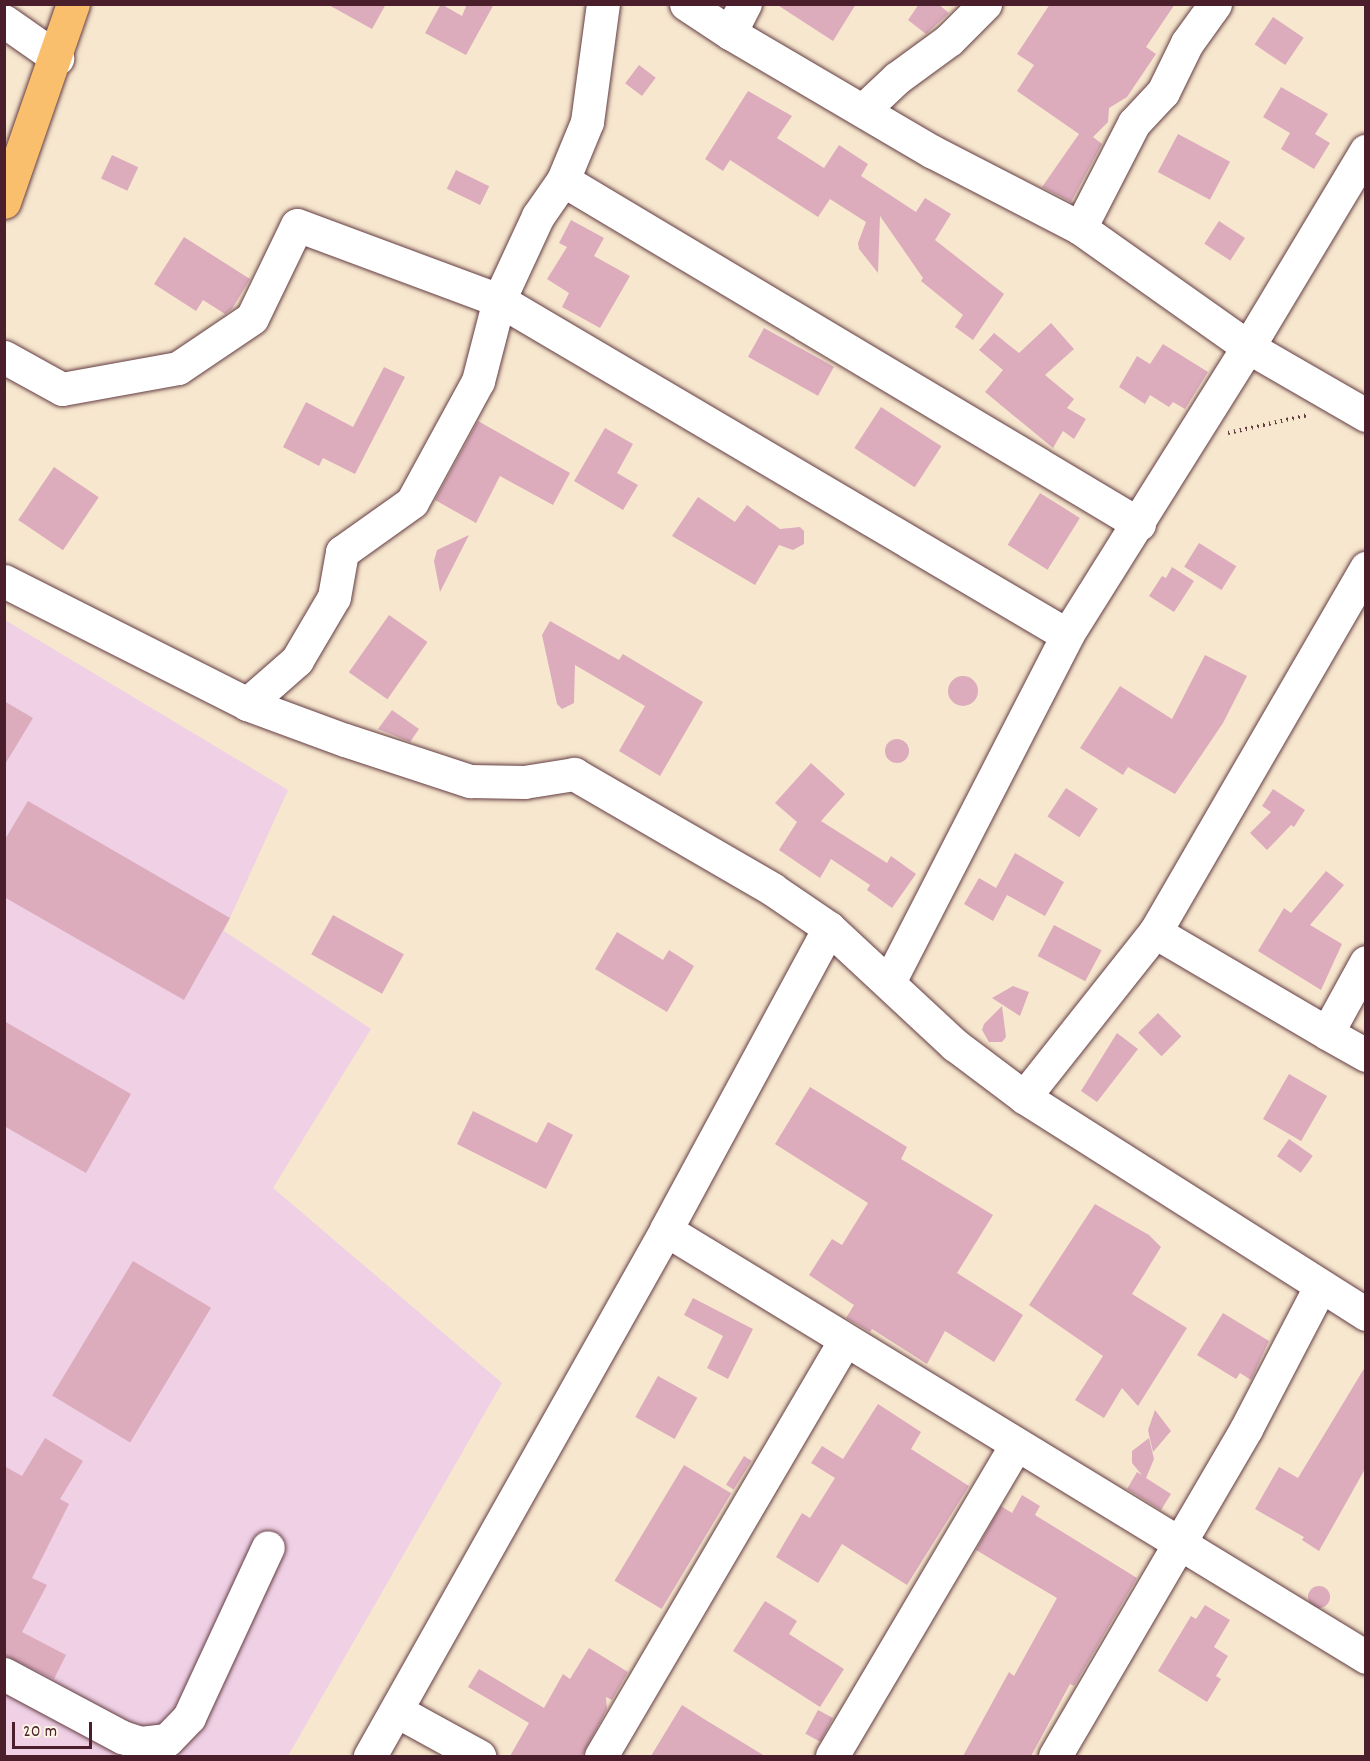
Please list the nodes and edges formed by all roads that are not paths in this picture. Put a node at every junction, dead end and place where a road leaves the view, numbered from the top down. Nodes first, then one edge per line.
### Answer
1 (73, 4) edge
2 (603, 4) edge
3 (686, 4) edge
4 (745, 4) edge
5 (985, 4) edge
6 (1215, 4) edge
7 (4, 21) edge
8 (730, 33) junction
9 (57, 58) junction
10 (863, 110) junction
11 (1365, 151) edge
12 (563, 180) junction
13 (4, 202) edge
14 (1080, 228) junction
15 (500, 300) junction
16 (1248, 347) junction
17 (4, 357) edge
18 (1358, 410) edge
19 (1139, 524) junction
20 (1365, 568) edge
21 (4, 581) edge
22 (1067, 635) junction
23 (247, 704) junction
24 (829, 928) junction
25 (1155, 932) junction
26 (1365, 962) edge
27 (889, 982) junction
28 (1327, 1033) junction
29 (1365, 1055) edge
30 (1024, 1096) junction
31 (666, 1230) junction
32 (1320, 1287) junction
33 (1365, 1314) edge
34 (844, 1341) junction
35 (1015, 1446) junction
36 (1179, 1543) junction
37 (268, 1546) dead end
38 (1365, 1657) edge
39 (4, 1674) edge
40 (397, 1711) junction
41 (370, 1756) edge
42 (479, 1756) edge
43 (601, 1756) edge
44 (832, 1756) edge
45 (1055, 1756) edge

1 - 9 highway
2 - 12 street
3 - 8 street
4 - 8 street
5 - 10 street
6 - 14 street
7 - 9 street
8 - 10 street
9 - 13 highway
10 - 14 street
11 - 16 street
12 - 15 street
12 - 19 street
14 - 16 street
15 - 17 street
15 - 22 street
15 - 23 street
16 - 18 street
16 - 19 street
19 - 22 street
20 - 25 street
21 - 23 street
22 - 27 street
23 - 24 street
24 - 27 street
24 - 31 street
25 - 28 street
25 - 30 street
26 - 28 street
27 - 30 street
28 - 29 street
30 - 32 street
31 - 34 street
31 - 40 street
32 - 33 street
32 - 36 street
34 - 35 street
34 - 43 street
35 - 36 street
35 - 44 street
36 - 38 street
36 - 45 street
37 - 39 street
40 - 41 street
40 - 42 street

